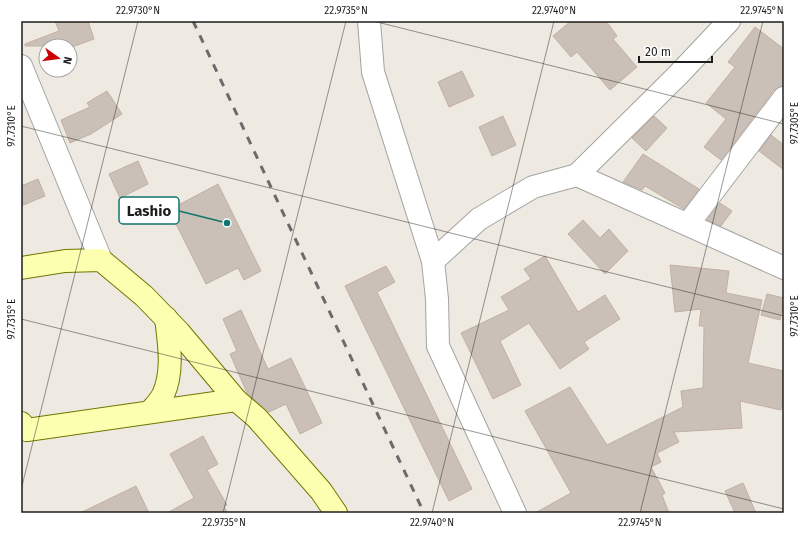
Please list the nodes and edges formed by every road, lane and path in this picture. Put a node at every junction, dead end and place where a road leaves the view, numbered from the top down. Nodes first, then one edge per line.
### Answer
1 (369, 21) edge
2 (728, 21) edge
3 (21, 66) edge
4 (784, 98) edge
5 (577, 175) junction
6 (688, 224) junction
7 (101, 260) junction
8 (433, 261) junction
9 (21, 268) edge
10 (784, 268) edge
11 (166, 318) junction
12 (236, 400) junction
13 (150, 412) junction
14 (21, 423) edge
15 (336, 513) edge
16 (515, 513) edge

1 - 8 street
2 - 5 street
3 - 7 street
4 - 6 street
5 - 6 street
5 - 8 street
6 - 10 street
7 - 9 street
7 - 11 street
8 - 16 street
11 - 12 street
11 - 13 street
12 - 13 street
12 - 15 street
13 - 14 street

